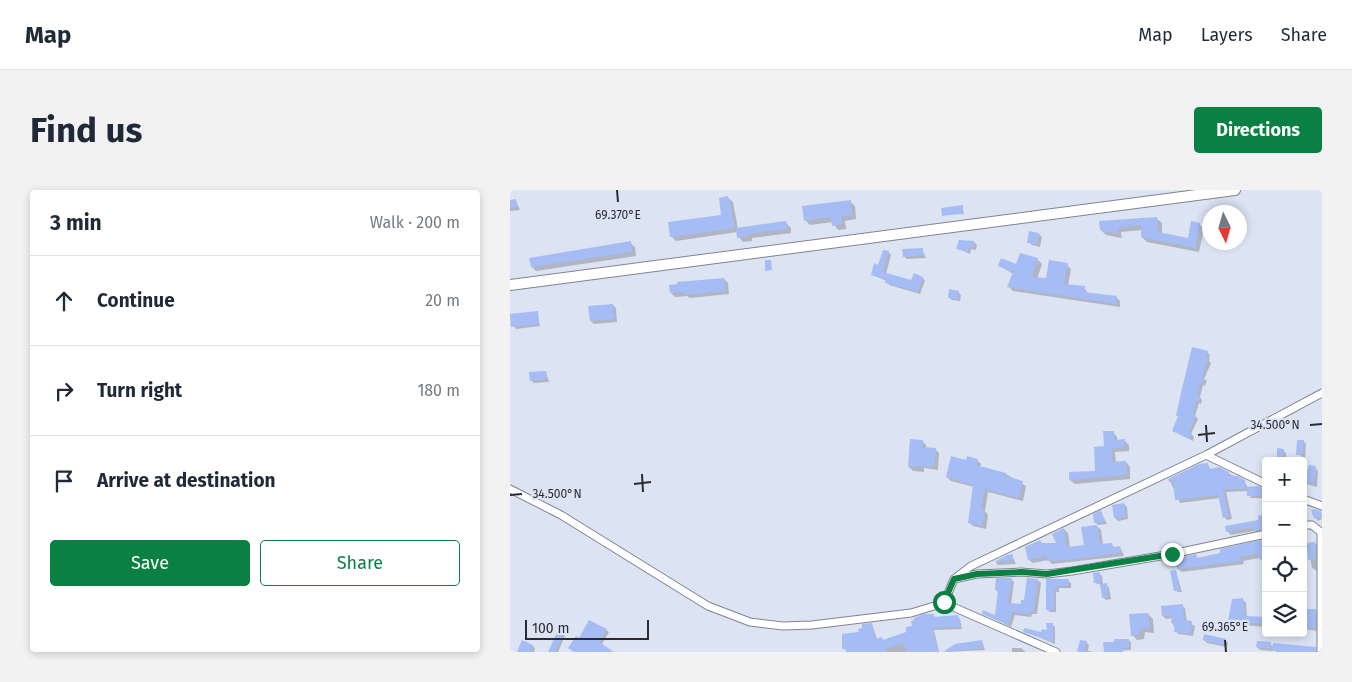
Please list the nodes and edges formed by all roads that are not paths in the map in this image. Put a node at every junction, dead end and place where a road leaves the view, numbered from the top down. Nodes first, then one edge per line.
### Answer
1 (1235, 190) edge
2 (1205, 192) edge
3 (510, 285) edge
4 (1322, 392) edge
5 (1206, 455) junction
6 (1262, 482) edge
7 (510, 489) edge
8 (1307, 500) edge
9 (1322, 506) edge
10 (1307, 526) edge
11 (1322, 533) edge
12 (1262, 535) edge
13 (954, 579) junction
14 (944, 602) junction
15 (1056, 652) edge
16 (1321, 652) edge

1 - 2 main road
2 - 3 main road
4 - 5 street
5 - 6 street
5 - 13 street
7 - 14 street
8 - 9 street
10 - 11 street
11 - 16 street
12 - 13 street
13 - 14 street
14 - 15 street

